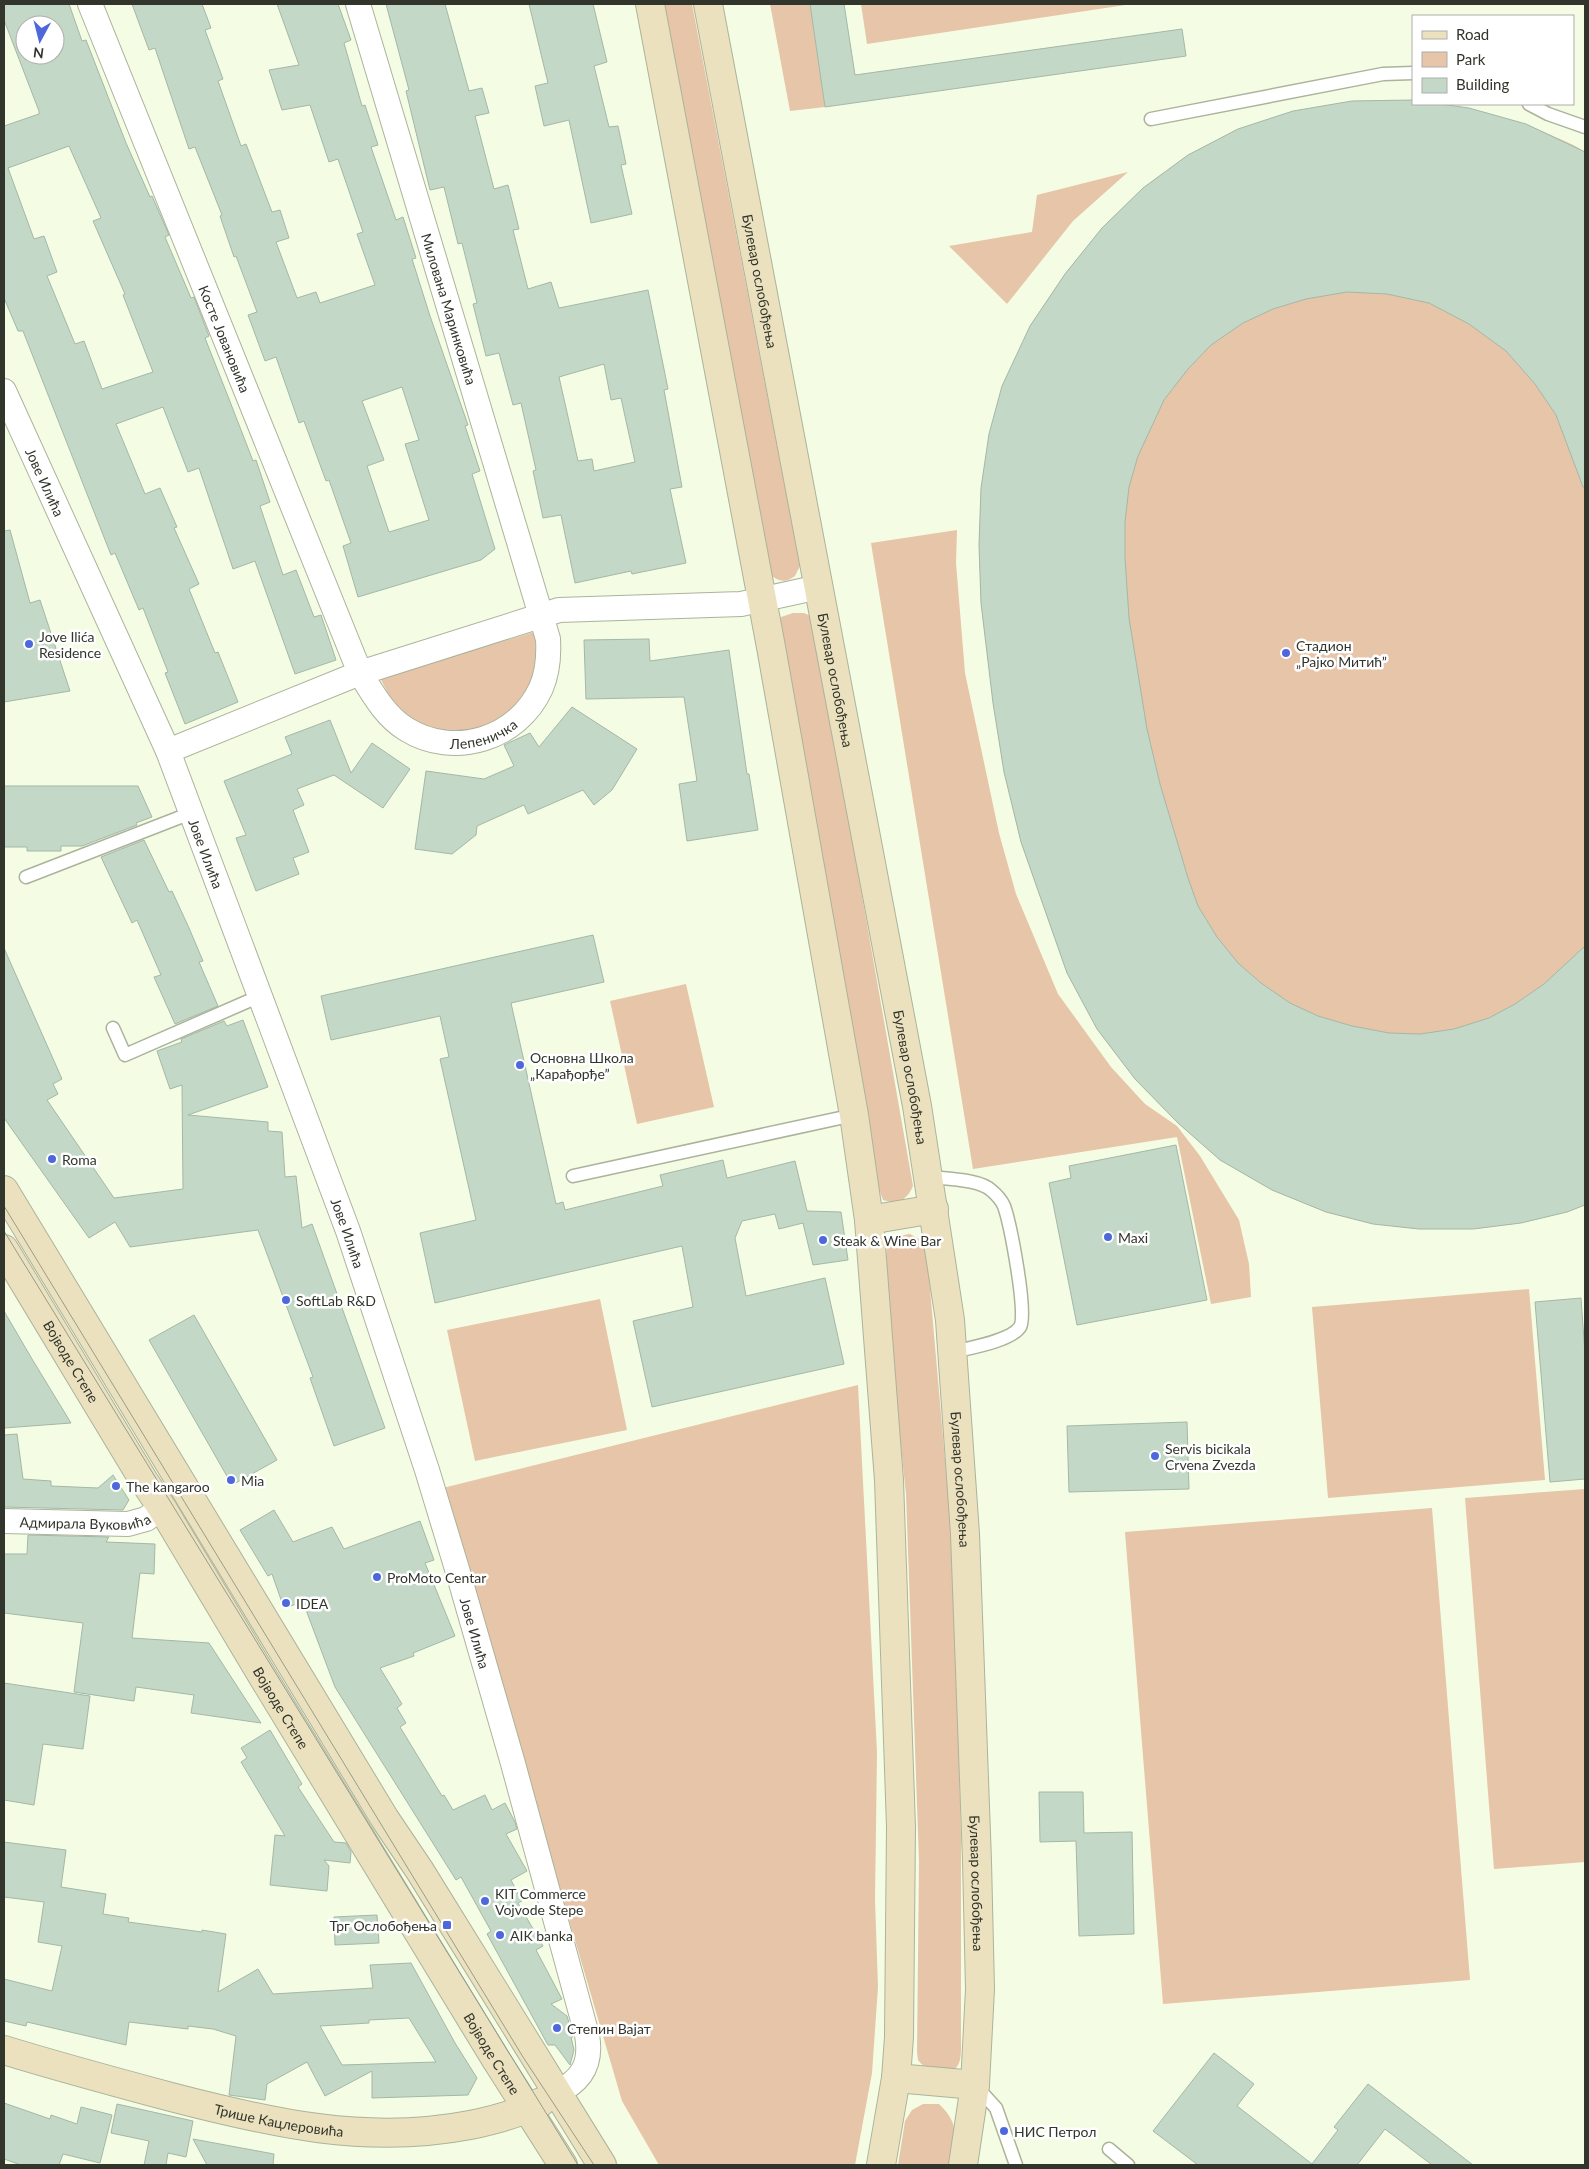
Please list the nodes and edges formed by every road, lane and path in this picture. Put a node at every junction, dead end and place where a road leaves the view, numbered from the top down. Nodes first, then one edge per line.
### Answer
1 (90, 4) edge
2 (358, 4) edge
3 (650, 4) edge
4 (708, 4) edge
5 (1412, 73) edge
6 (1531, 105) edge
7 (1151, 119) dead end
8 (1585, 127) edge
9 (4, 391) edge
10 (819, 588) junction
11 (763, 600) junction
12 (541, 614) junction
13 (360, 674) junction
14 (168, 751) junction
15 (191, 813) junction
16 (26, 877) dead end
17 (260, 996) junction
18 (112, 1028) dead end
19 (854, 1115) junction
20 (573, 1176) dead end
21 (929, 1177) junction
22 (4, 1190) edge
23 (934, 1209) junction
24 (869, 1220) junction
25 (38, 1247) junction
26 (5, 1253) edge
27 (953, 1352) junction
28 (162, 1508) junction
29 (4, 1521) edge
30 (4, 2050) edge
31 (896, 2078) junction
32 (975, 2084) junction
33 (555, 2093) junction
34 (526, 2110) junction
35 (1109, 2149) dead end
36 (563, 2165) edge
37 (602, 2165) edge
38 (881, 2165) edge
39 (963, 2165) edge
40 (1016, 2165) edge
41 (1128, 2165) edge

1 - 13 street, Косте Јовановића
2 - 12 street, Милована Маринковића
3 - 11 main road
4 - 10 main road, Булевар ослобођења
5 - 7 lane
6 - 8 lane
9 - 14 street, Јове Илића
10 - 11 street
10 - 21 main road, Булевар ослобођења
11 - 12 street
11 - 19 main road
12 - 13 street
12 - 13 street, Лепеничка
13 - 14 street
14 - 15 street, Јове Илића
15 - 16 lane
15 - 17 street, Јове Илића
17 - 18 lane
17 - 33 street, Јове Илића
19 - 20 lane
19 - 24 main road
21 - 23 main road, Булевар ослобођења
21 - 27 lane
22 - 25 main road
23 - 24 main road
23 - 27 main road, Булевар ослобођења
24 - 31 main road
25 - 26 street
25 - 33 main road
26 - 28 main road, Војводе Степе
27 - 32 main road, Булевар ослобођења
28 - 29 street, Адмирала Вуковића
28 - 34 main road, Војводе Степе
30 - 34 main road, Трише Кацлеровића
31 - 32 main road
31 - 38 main road
32 - 39 main road, Булевар ослобођења
32 - 40 lane
33 - 34 main road, Трише Кацлеровића
33 - 37 main road
34 - 36 main road, Војводе Степе
35 - 41 lane

